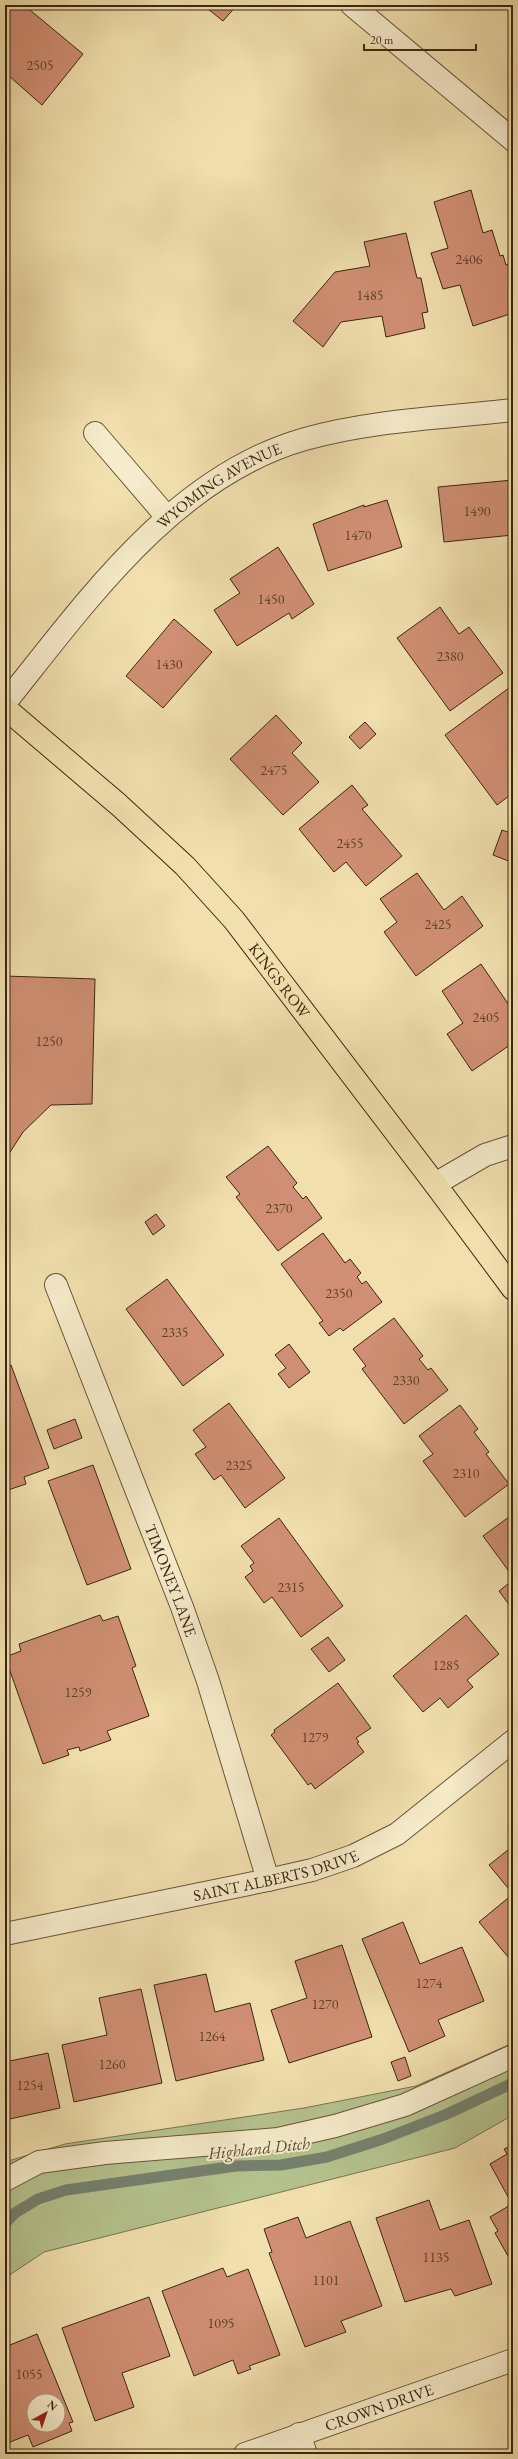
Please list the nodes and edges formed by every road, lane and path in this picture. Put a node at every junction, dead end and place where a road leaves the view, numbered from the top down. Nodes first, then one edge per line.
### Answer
1 (352, 5) edge
2 (513, 140) edge
3 (513, 410) edge
4 (95, 433) dead end
5 (167, 517) junction
6 (5, 703) edge
7 (5, 708) edge
8 (513, 1146) edge
9 (436, 1184) junction
10 (509, 1278) edge
11 (56, 1286) dead end
12 (513, 1741) edge
13 (268, 1880) junction
14 (5, 1934) edge
15 (513, 2056) edge
16 (5, 2180) edge
17 (513, 2360) edge
18 (302, 2444) edge
19 (245, 2454) edge

1 - 2 street
3 - 5 street, WYOMING AVENUE
4 - 5 street
5 - 6 street, WYOMING AVENUE
7 - 9 main road, KINGS ROW
8 - 9 street
9 - 10 main road, KINGS ROW
11 - 13 street, TIMONEY LANE
12 - 13 street, SAINT ALBERTS DRIVE
13 - 14 street, SAINT ALBERTS DRIVE
15 - 16 street
17 - 18 street, CROWN DRIVE
18 - 19 street, CROWN DRIVE

